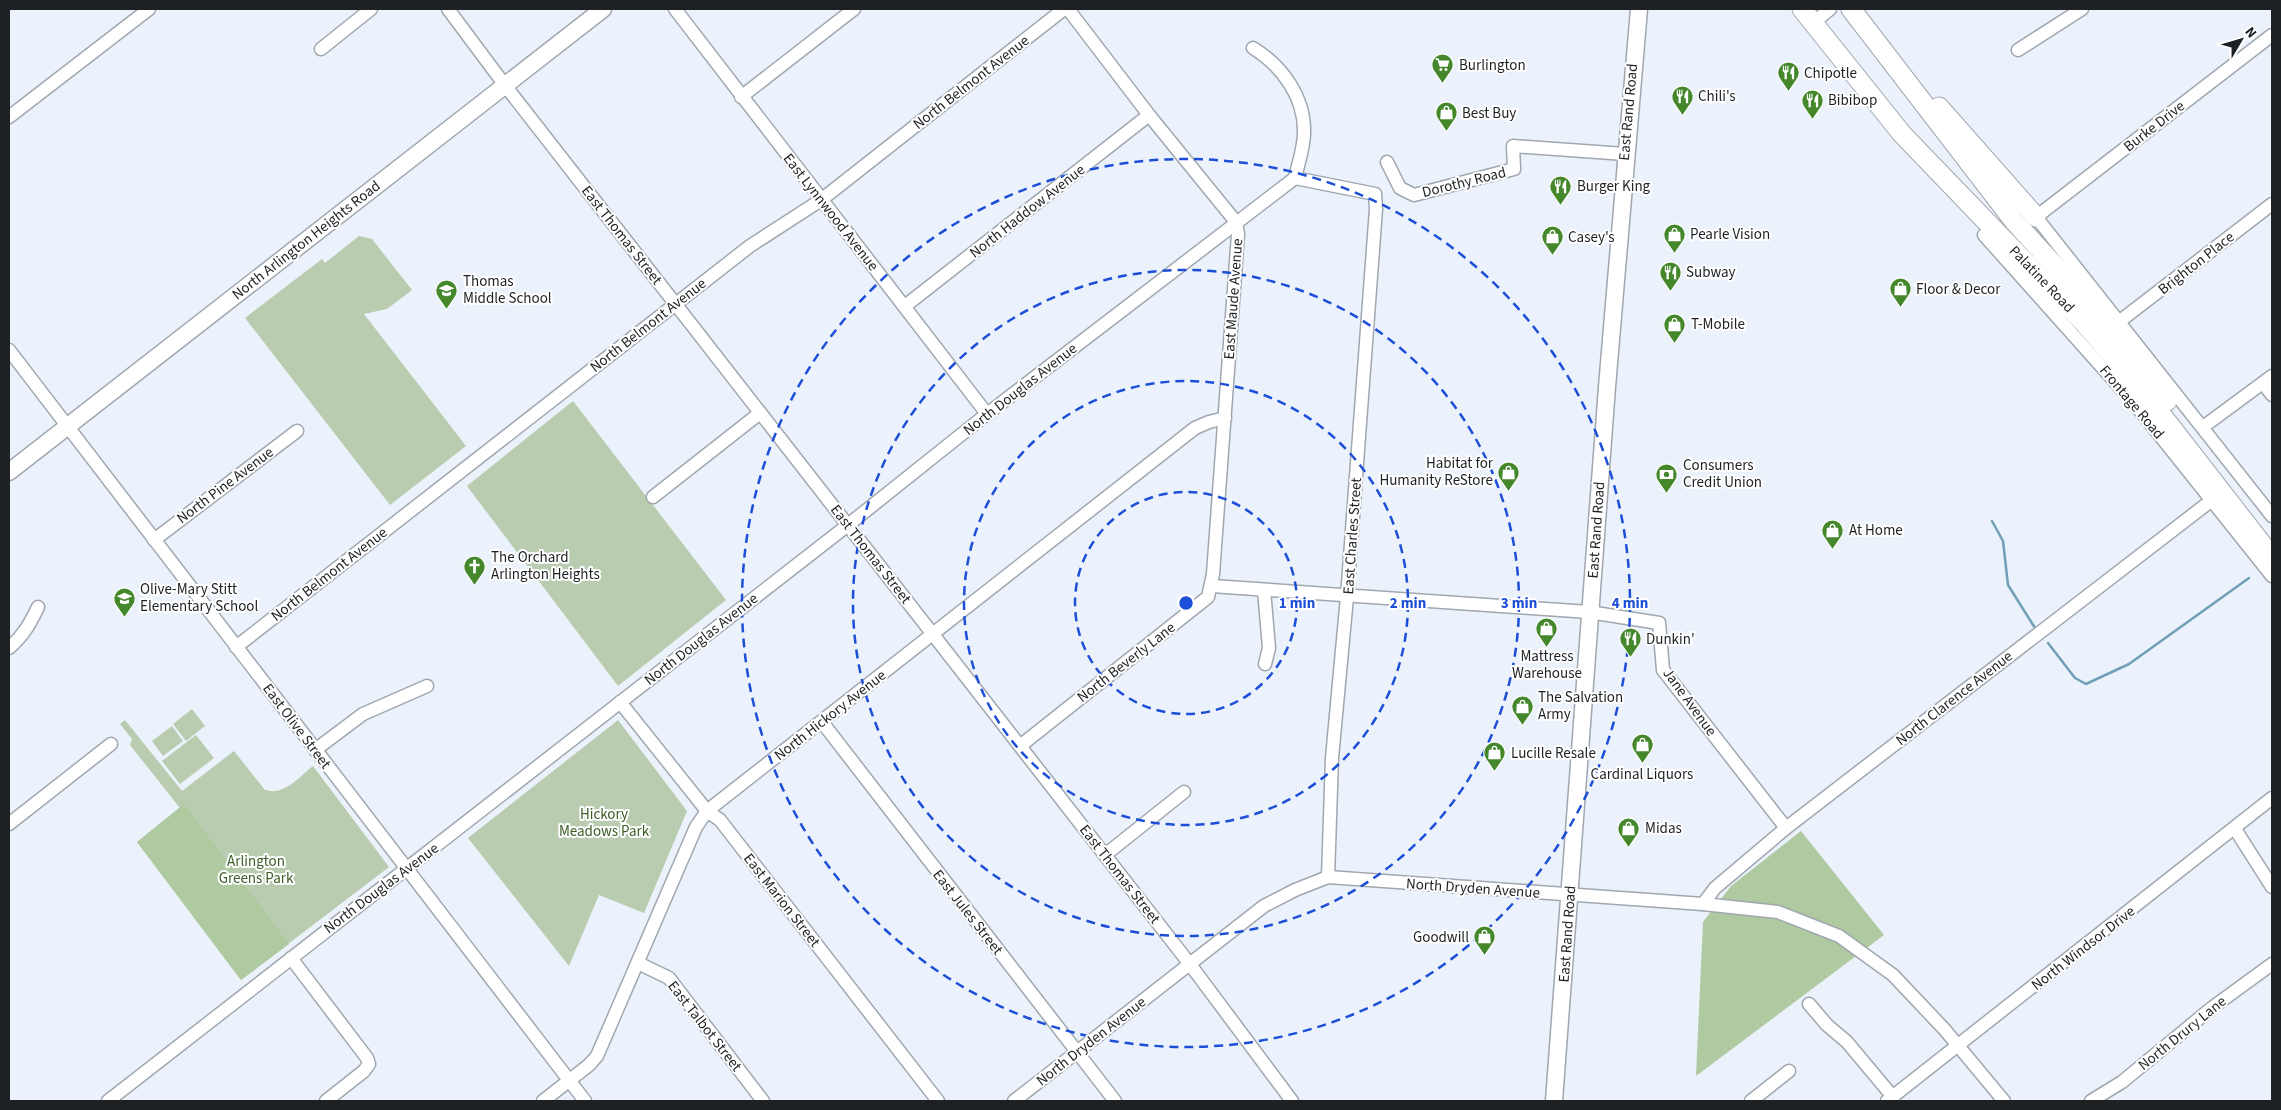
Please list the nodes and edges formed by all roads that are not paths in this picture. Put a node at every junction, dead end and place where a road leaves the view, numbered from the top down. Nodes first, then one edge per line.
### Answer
1 (149, 9) edge
2 (371, 9) edge
3 (448, 9) edge
4 (603, 9) edge
5 (675, 9) edge
6 (854, 9) edge
7 (1064, 9) edge
8 (1068, 9) edge
9 (1830, 9) edge
10 (1851, 9) edge
11 (2082, 9) edge
12 (1637, 12) edge
13 (1808, 16) edge
14 (2272, 35) edge
15 (1253, 48) dead end
16 (321, 49) dead end
17 (2018, 50) dead end
18 (1902, 74) junction
19 (504, 84) junction
20 (742, 97) junction
21 (1149, 115) junction
22 (9, 117) edge
23 (1902, 134) junction
24 (1625, 154) junction
25 (1387, 162) dead end
26 (1295, 178) junction
27 (821, 200) junction
28 (2272, 204) edge
29 (2036, 217) junction
30 (1236, 222) junction
31 (1984, 234) joint
32 (675, 304) junction
33 (904, 306) junction
34 (2120, 322) junction
35 (9, 350) edge
36 (2268, 379) edge
37 (2272, 395) edge
38 (760, 413) junction
39 (987, 414) junction
40 (1225, 418) junction
41 (2203, 426) junction
42 (68, 427) junction
43 (297, 431) dead end
44 (9, 472) edge
45 (653, 497) dead end
46 (2212, 500) junction
47 (2272, 516) edge
48 (848, 525) junction
49 (2272, 536) edge
50 (154, 540) junction
51 (2272, 557) edge
52 (2272, 576) edge
53 (1212, 586) junction
54 (1264, 590) junction
55 (1347, 597) junction
56 (38, 607) dead end
57 (1589, 612) junction
58 (933, 635) junction
59 (236, 647) junction
60 (9, 648) edge
61 (1265, 664) dead end
62 (427, 686) dead end
63 (620, 702) junction
64 (822, 722) junction
65 (111, 744) dead end
66 (1020, 746) junction
67 (315, 750) junction
68 (1184, 792) dead end
69 (2272, 798) edge
70 (707, 811) junction
71 (9, 824) edge
72 (1786, 828) junction
73 (2235, 829) junction
74 (1105, 855) junction
75 (407, 870) junction
76 (1328, 877) junction
77 (2272, 888) edge
78 (1570, 896) junction
79 (1703, 904) junction
80 (291, 958) junction
81 (638, 963) junction
82 (1189, 963) junction
83 (2272, 964) edge
84 (1809, 1004) dead end
85 (1957, 1046) junction
86 (1077, 1053) junction
87 (1789, 1071) dead end
88 (569, 1081) junction
89 (1890, 1099) edge
90 (108, 1101) edge
91 (326, 1101) edge
92 (543, 1101) edge
93 (584, 1101) edge
94 (763, 1101) edge
95 (938, 1101) edge
96 (1014, 1101) edge
97 (1115, 1101) edge
98 (1292, 1101) edge
99 (1554, 1101) edge
100 (1751, 1101) edge
101 (2004, 1101) edge
102 (2091, 1101) edge

1 - 22 street
2 - 16 street
3 - 19 street, East Thomas Street
4 - 19 main road, North Arlington Heights Road
5 - 20 street, East Lynnwood Avenue
6 - 20 street
7 - 27 street, North Belmont Avenue
8 - 21 street, East Maude Avenue
9 - 13 street
10 - 18 highway, Palatine Road
11 - 17 street
12 - 24 main road, East Rand Road
13 - 23 highway, Palatine Road
14 - 29 street, Burke Drive
15 - 26 street
18 - 29 highway
18 - 49 highway, Palatine Road
19 - 32 street, East Thomas Street
19 - 42 main road, North Arlington Heights Road
20 - 27 street, East Lynnwood Avenue
21 - 30 street, East Maude Avenue
21 - 33 street, North Haddow Avenue
23 - 31 highway
23 - 51 highway, Palatine Road
24 - 25 street, Dorothy Road
24 - 57 main road, East Rand Road
26 - 30 street, North Douglas Avenue
26 - 55 street, East Charles Street
27 - 32 street, North Belmont Avenue
27 - 33 street, East Lynnwood Avenue
28 - 34 street, Brighton Place
29 - 34 street
30 - 39 street, North Douglas Avenue
30 - 40 street, East Maude Avenue
31 - 46 street, Frontage Road
32 - 38 street, East Thomas Street
32 - 59 street, North Belmont Avenue
33 - 39 street, East Lynnwood Avenue
34 - 41 street
35 - 42 street, East Olive Street
36 - 37 street
36 - 41 street
38 - 45 street
38 - 48 street, East Thomas Street
39 - 48 street, North Douglas Avenue
40 - 53 street, East Maude Avenue
40 - 58 street, North Hickory Avenue
41 - 47 street
42 - 44 main road, North Arlington Heights Road
42 - 50 street, East Olive Street
43 - 50 street, North Pine Avenue
46 - 52 street, Frontage Road
46 - 72 street, North Clarence Avenue
48 - 58 street, East Thomas Street
48 - 63 street, North Douglas Avenue
50 - 59 street, East Olive Street
53 - 54 street
53 - 66 street, North Beverly Lane
54 - 55 street
54 - 61 street
55 - 57 street
55 - 76 street, East Charles Street
56 - 60 street
57 - 72 street, Jane Avenue
57 - 78 main road, East Rand Road
58 - 64 street, North Hickory Avenue
58 - 66 street, East Thomas Street
59 - 67 street, East Olive Street
62 - 67 street
63 - 70 street, East Marion Street
63 - 75 street, North Douglas Avenue
64 - 70 street, North Hickory Avenue
64 - 86 street, East Jules Street
65 - 71 street
66 - 74 street, East Thomas Street
67 - 75 street, East Olive Street
68 - 74 street
69 - 73 street, North Windsor Drive
70 - 81 street, North Hickory Avenue
70 - 95 street, East Marion Street
72 - 79 street, North Clarence Avenue
73 - 77 street
73 - 85 street, North Windsor Drive
74 - 82 street, East Thomas Street
75 - 80 street, North Douglas Avenue
75 - 88 street, East Olive Street
76 - 78 street, North Dryden Avenue
76 - 82 street, North Dryden Avenue
78 - 79 street, North Dryden Avenue
78 - 99 main road, East Rand Road
79 - 85 street, North Dryden Avenue
80 - 90 street, North Douglas Avenue
80 - 91 street
81 - 88 street, North Hickory Avenue
81 - 94 street, East Talbot Street
82 - 86 street, North Dryden Avenue
82 - 98 street, East Thomas Street
83 - 102 street, North Drury Lane
84 - 89 street, North Windsor Drive
85 - 89 street, North Windsor Drive
85 - 101 street, North Dryden Avenue
86 - 96 street, North Dryden Avenue
86 - 97 street, East Jules Street
87 - 100 street
88 - 92 street, North Hickory Avenue
88 - 93 street, East Olive Street

